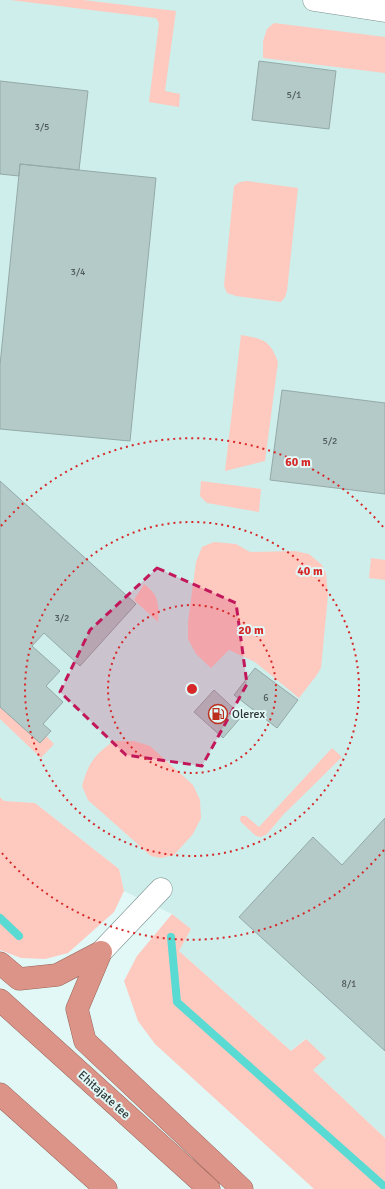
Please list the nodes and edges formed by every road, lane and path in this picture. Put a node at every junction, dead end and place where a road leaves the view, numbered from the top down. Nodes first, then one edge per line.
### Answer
1 (314, 0) edge
2 (385, 11) edge
3 (161, 889) dead end
4 (101, 952) junction
5 (0, 963) edge
6 (0, 1000) edge
7 (0, 1094) edge
8 (106, 1189) edge
9 (209, 1189) edge
10 (242, 1189) edge

1 - 2 street
3 - 4 street
4 - 5 highway
4 - 10 highway
6 - 9 highway, Ehitajate tee
7 - 8 highway

